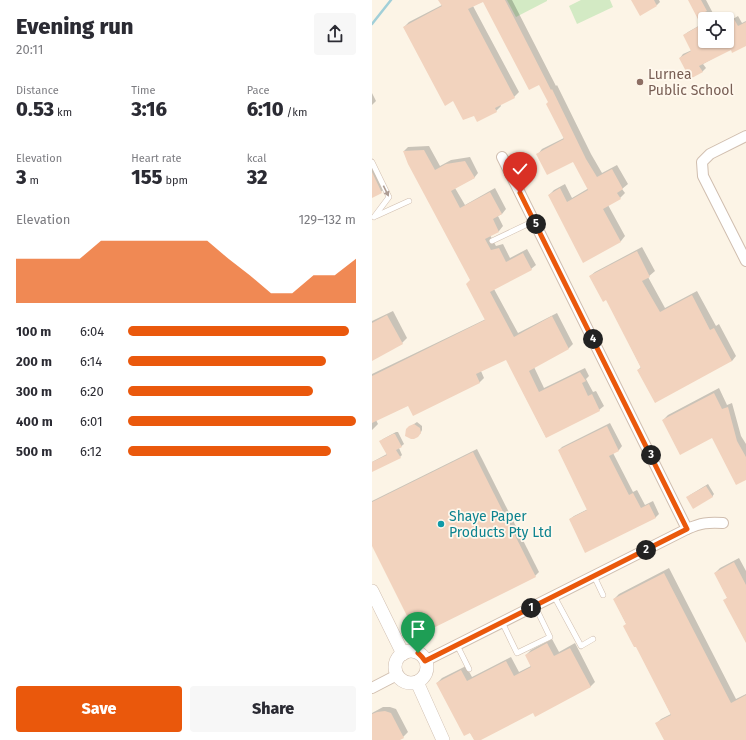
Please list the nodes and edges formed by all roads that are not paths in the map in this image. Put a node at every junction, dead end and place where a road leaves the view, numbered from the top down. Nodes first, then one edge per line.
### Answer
1 (746, 136) edge
2 (502, 157) dead end
3 (372, 162) edge
4 (408, 200) dead end
5 (373, 218) edge
6 (534, 220) junction
7 (492, 241) dead end
8 (746, 261) edge
9 (723, 523) dead end
10 (687, 529) junction
11 (594, 576) junction
12 (372, 591) edge
13 (603, 594) dead end
14 (554, 596) junction
15 (535, 606) junction
16 (502, 622) junction
17 (593, 639) dead end
18 (457, 645) junction
19 (403, 654) junction
20 (425, 661) junction
21 (468, 669) dead end
22 (397, 675) junction
23 (417, 682) junction
24 (372, 688) edge
25 (443, 740) edge

1 - 8 street
2 - 6 street
3 -> 5 lane
4 - 5 lane
6 - 7 lane
6 - 10 street
9 - 10 street
10 - 11 street
11 - 13 lane
11 - 14 street
12 - 19 street
14 - 15 street
14 - 17 lane
15 - 16 street
15 - 16 lane
16 - 18 street
18 - 20 street
18 - 21 lane
19 - 20 street
19 - 22 street
20 - 23 street
22 - 23 street
22 - 24 street
23 - 25 street

